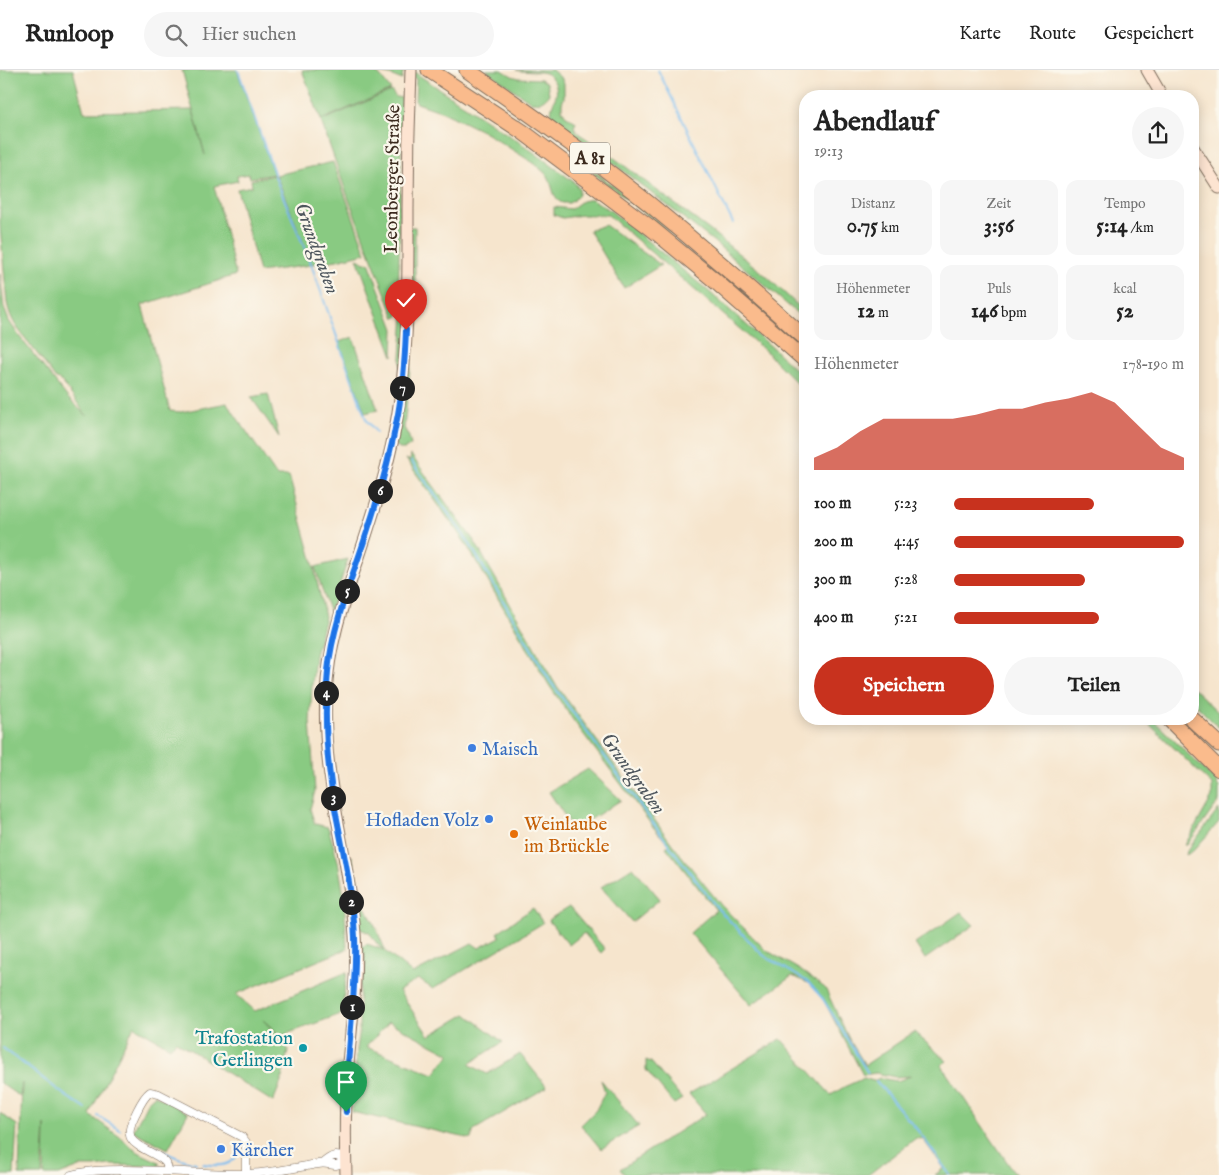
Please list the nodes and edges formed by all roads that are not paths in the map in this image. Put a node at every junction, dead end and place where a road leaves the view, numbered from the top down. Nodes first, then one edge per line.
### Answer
1 (411, 70) edge
2 (429, 70) edge
3 (466, 70) edge
4 (1147, 70) edge
5 (1159, 90) edge
6 (1199, 157) edge
7 (1219, 188) edge
8 (799, 333) edge
9 (780, 338) junction
10 (799, 355) edge
11 (799, 360) edge
12 (1175, 725) edge
13 (1198, 725) edge
14 (1219, 744) edge
15 (1219, 769) edge
16 (346, 1159) junction
17 (168, 1171) junction
18 (97, 1173) edge
19 (246, 1174) edge
20 (71, 1175) edge
21 (346, 1175) edge

1 - 16 main road, Leonberger Straße
2 - 9 highway, A 81
3 - 8 highway, A 81
4 - 5 main road
6 - 7 main road
9 - 10 highway, A 81
9 - 11 highway
12 - 15 highway
13 - 14 highway
16 - 19 street
16 - 21 main road, Leonberger Straße
17 - 18 street
17 - 19 street
17 - 19 street
18 - 20 street

